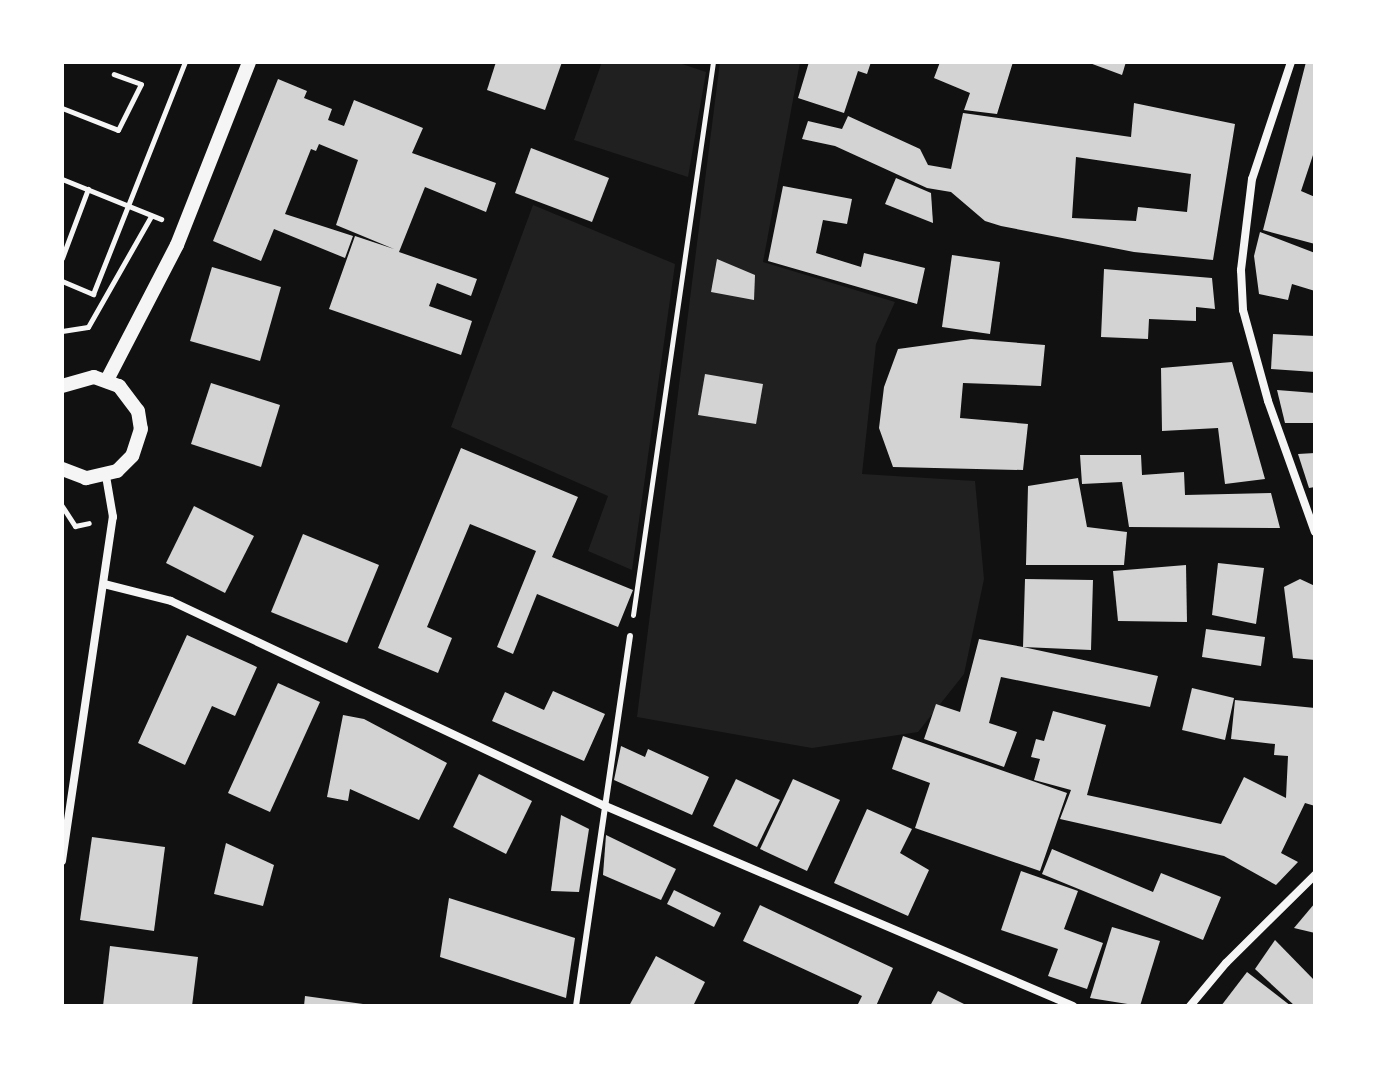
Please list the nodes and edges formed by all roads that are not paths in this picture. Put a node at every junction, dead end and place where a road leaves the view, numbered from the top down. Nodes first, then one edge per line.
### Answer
1 (249, 62) edge
2 (1291, 62) edge
3 (107, 380) junction
4 (62, 386) edge
5 (62, 469) edge
6 (106, 476) junction
7 (1315, 532) edge
8 (104, 584) junction
9 (630, 636) road end
10 (603, 805) junction
11 (62, 861) edge
12 (1315, 875) edge
13 (576, 1006) edge
14 (1073, 1006) edge
15 (1190, 1006) edge

1 - 3 street
2 - 7 street
3 - 4 street
3 - 6 street
5 - 6 street
6 - 8 street
8 - 10 street
8 - 11 street
9 - 10 lane
10 - 13 lane
10 - 14 street
12 - 15 street

